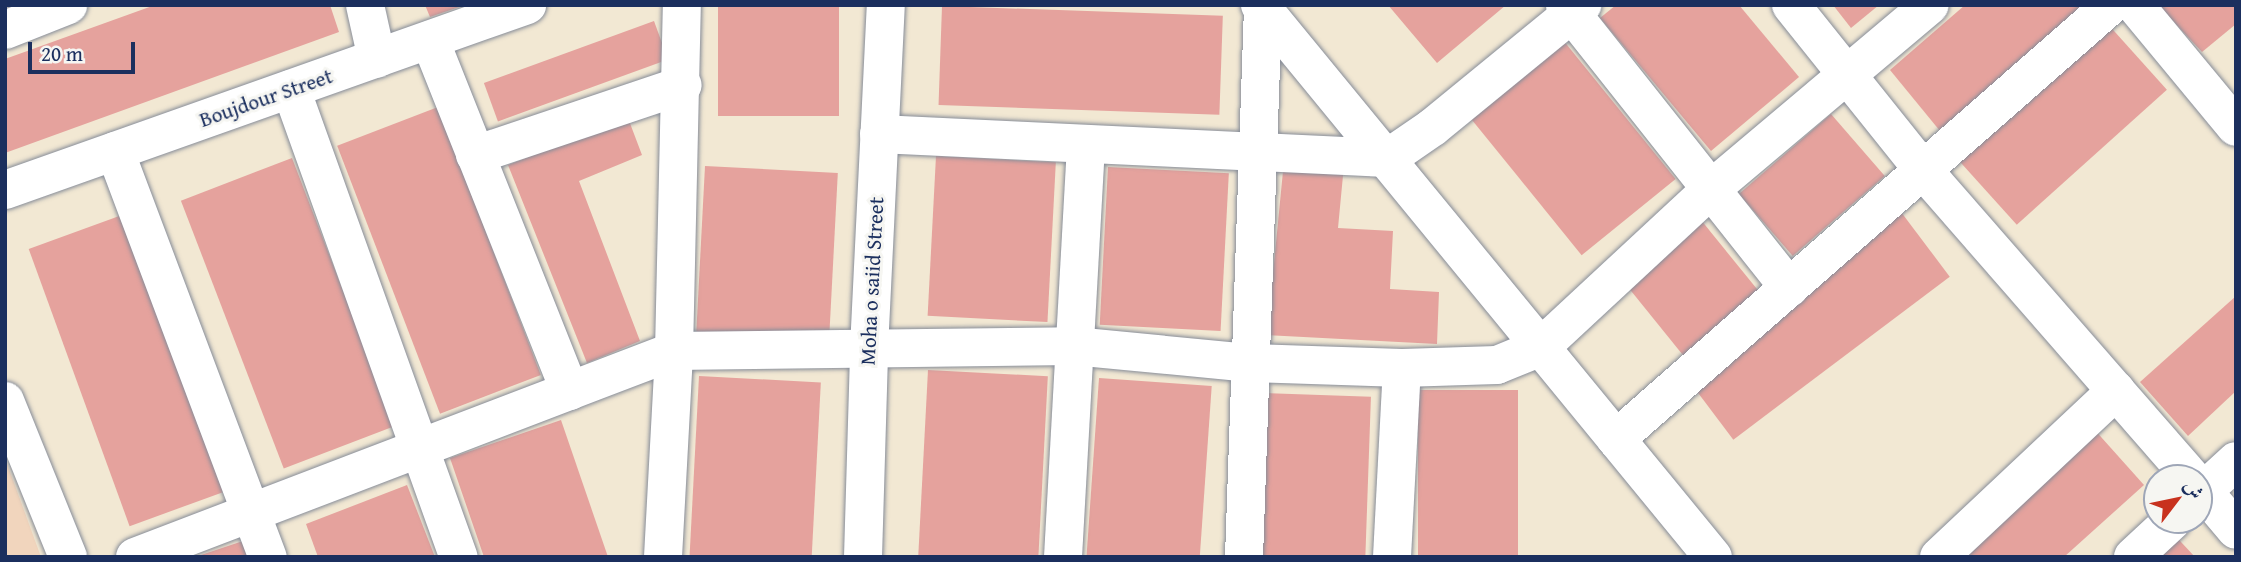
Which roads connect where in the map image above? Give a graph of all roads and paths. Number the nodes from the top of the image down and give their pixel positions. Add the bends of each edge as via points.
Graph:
1 (68, 5) edge
2 (365, 5) edge
3 (527, 5) edge
4 (682, 5) edge
5 (886, 5) edge
6 (1791, 5) edge
7 (1930, 5) edge
8 (2111, 5) edge
9 (2135, 5) edge
10 (1262, 7) edge
11 (1573, 8) edge
12 (5, 30) edge
13 (430, 40) junction
14 (377, 59) junction
15 (1849, 76) junction
16 (683, 85) junction
17 (291, 89) junction
18 (2236, 127) edge
19 (879, 134) junction
20 (1086, 146) junction
21 (115, 151) junction
22 (1258, 152) junction
23 (475, 155) junction
24 (1388, 158) junction
25 (1924, 170) junction
26 (5, 190) edge
27 (1710, 190) junction
28 (1790, 288) junction
29 (1073, 346) junction
30 (1541, 347) junction
31 (869, 349) junction
32 (674, 351) junction
33 (1251, 363) junction
34 (1402, 368) junction
35 (570, 391) junction
36 (2116, 391) junction
37 (5, 401) edge
38 (1616, 439) junction
39 (420, 448) junction
40 (2236, 461) edge
41 (2178, 464) edge
42 (2213, 477) edge
43 (2213, 505) edge
44 (251, 513) junction
45 (2236, 530) edge
46 (2158, 534) edge
47 (68, 557) edge
48 (135, 557) edge
49 (268, 557) edge
50 (459, 557) edge
51 (663, 557) edge
52 (863, 557) edge
53 (1063, 557) edge
54 (1244, 557) edge
55 (1392, 557) edge
56 (1713, 557) edge
57 (1939, 557) edge
58 (2133, 557) edge

1 - 12 street
2 - 14 street
3 - 13 street, Boujdour Street
4 - 16 street
5 - 19 street, Moha o saiid Street
6 - 15 street
7 - 15 street
8 - 25 street
9 - 18 street
10 - 22 street
10 - 24 street
11 - 24 street via 1433,127
11 - 27 street
13 - 14 street, Boujdour Street
13 - 23 street
14 - 17 street, Boujdour Street
15 - 25 street
15 - 27 street
16 - 23 street
16 - 32 street
17 - 21 street, Boujdour Street
17 - 39 street
19 - 20 street
19 - 31 street, Moha o saiid Street
20 - 22 street
20 - 29 street
21 - 26 street, Boujdour Street
21 - 44 street
22 - 24 street
22 - 33 street
23 - 35 street
24 - 30 street
25 - 28 street
25 - 36 street
27 - 28 street
27 - 30 street
28 - 38 street
29 - 31 street
29 - 33 street
29 - 53 street
30 - 34 street via 1497,365
30 - 38 street
31 - 32 street
31 - 52 street, Moha o saiid Street
32 - 35 street
32 - 51 street
33 - 34 street
33 - 54 street
34 - 55 street
35 - 39 street
36 - 41 street
36 - 57 street
37 - 47 street
38 - 56 street
39 - 44 street
39 - 50 street
40 - 42 street
43 - 45 street
44 - 48 street
44 - 49 street
46 - 58 street

